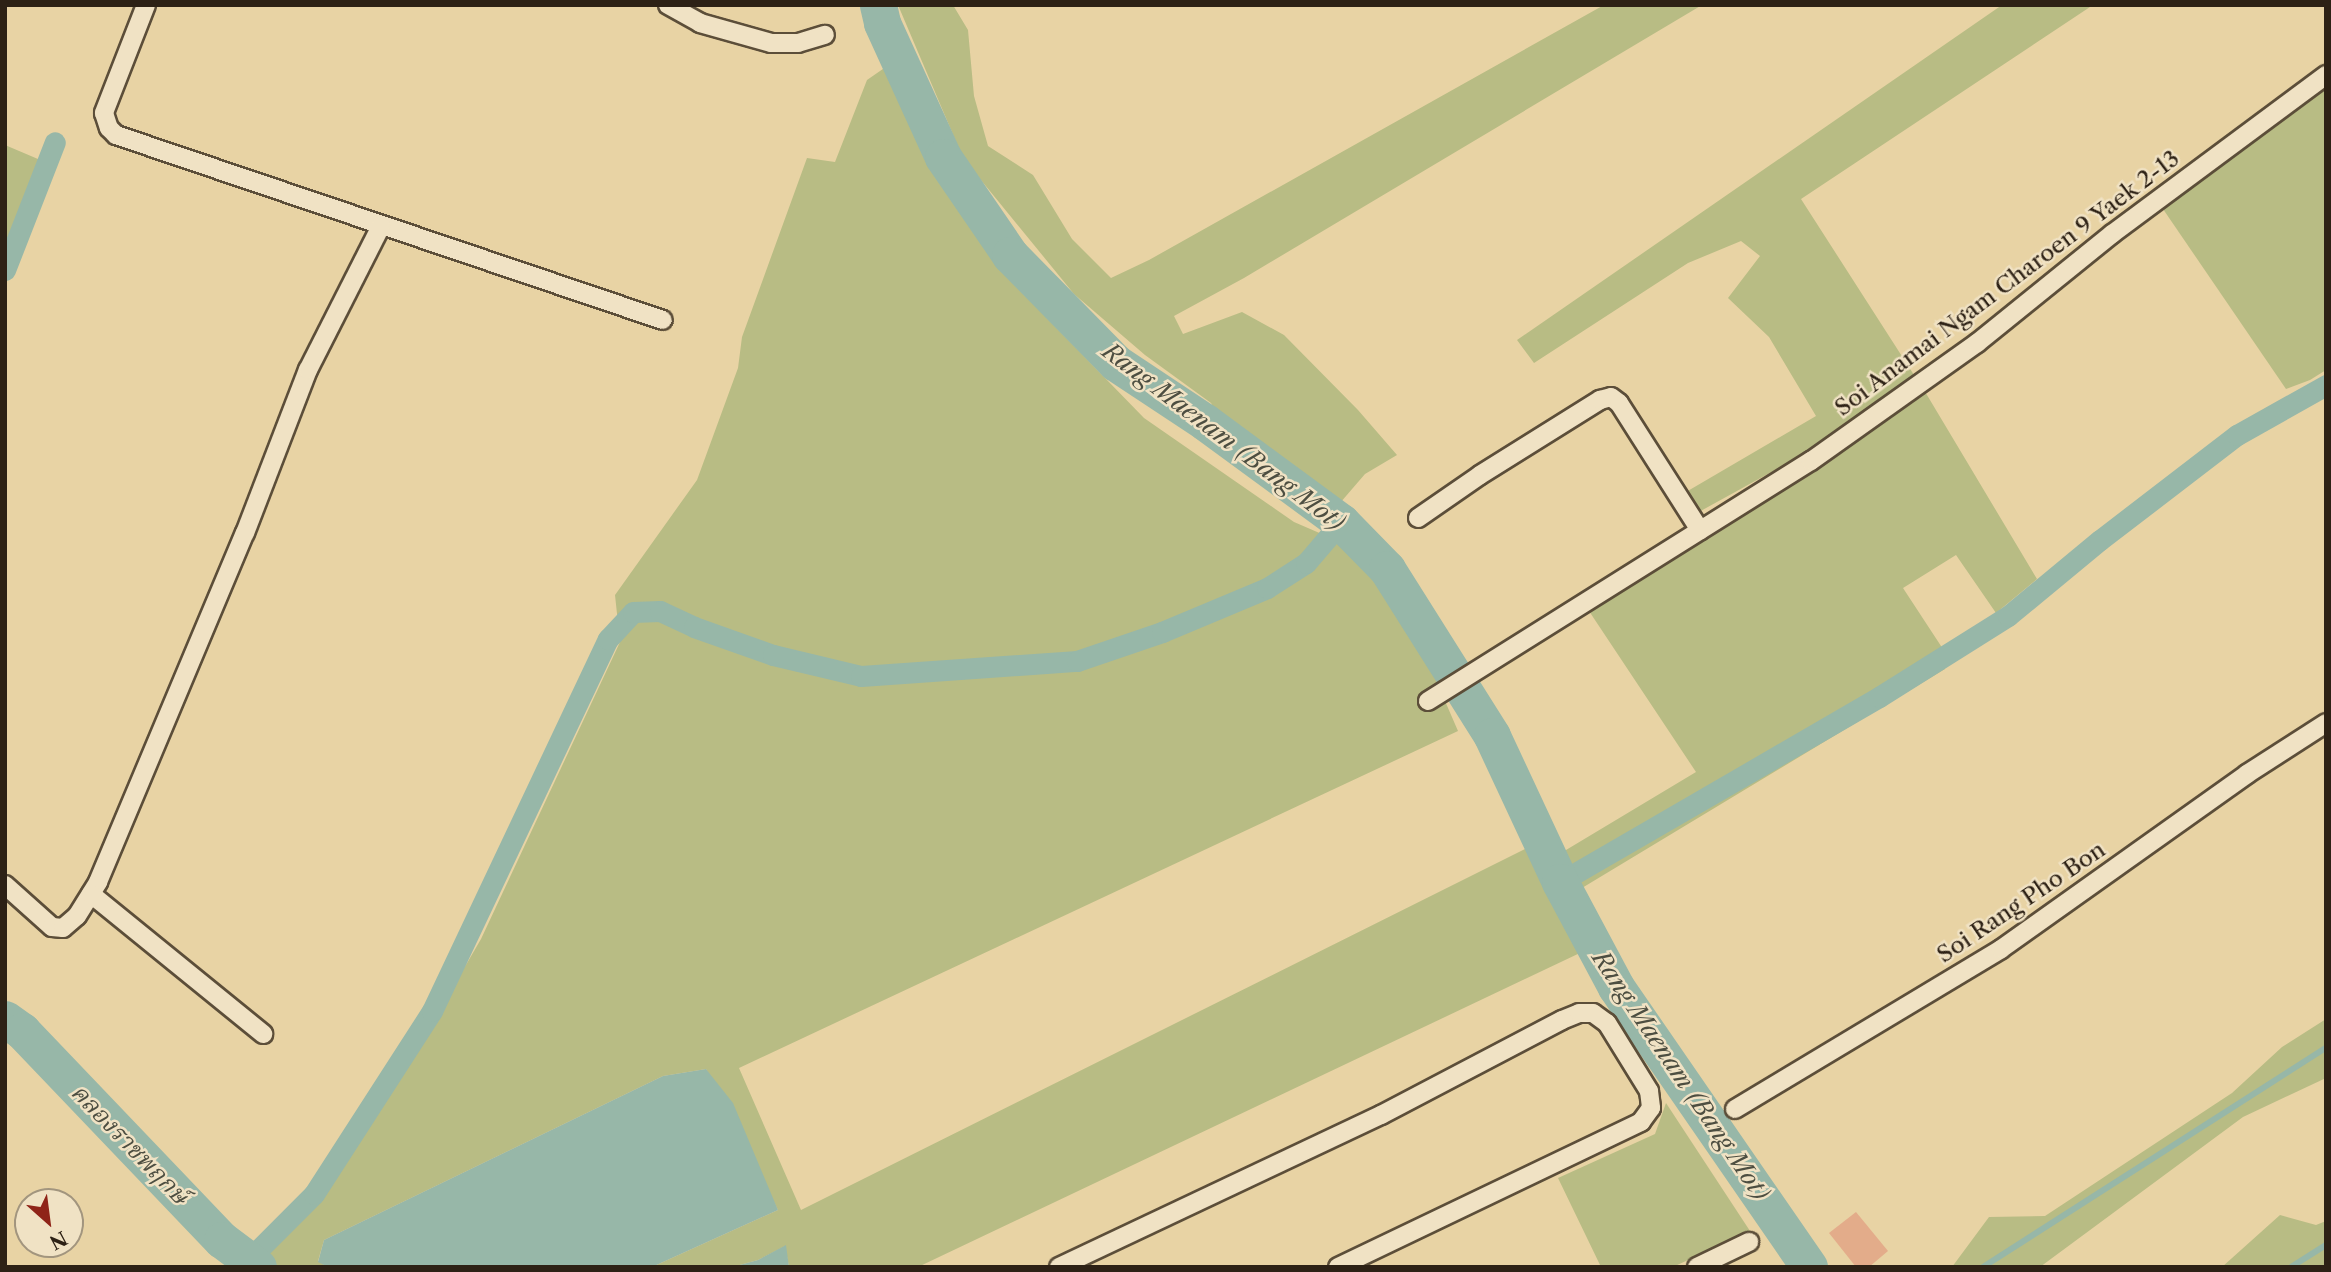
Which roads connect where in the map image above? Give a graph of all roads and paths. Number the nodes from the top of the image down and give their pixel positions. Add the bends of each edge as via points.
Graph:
1 (146, 5) edge
2 (668, 5) edge
3 (825, 35) dead end
4 (2326, 75) edge
5 (382, 226) junction
6 (663, 320) dead end
7 (1418, 518) dead end
8 (1700, 530) junction
9 (1428, 701) dead end
10 (2326, 723) edge
11 (5, 885) edge
12 (91, 894) junction
13 (262, 1034) dead end
14 (1735, 1109) dead end
15 (1749, 1242) dead end
16 (1059, 1267) edge
17 (1338, 1267) edge
18 (1697, 1267) edge

1 - 5 street via 104,113 116,135
2 - 3 street via 700,23 771,43 798,43
4 - 8 street, Soi Anamai Ngam Charoen 9 Yaek 2-13 via 2112,234 1977,343 1811,461
5 - 6 street
5 - 12 street via 307,369 235,557
7 - 8 street via 1523,447 1611,397
8 - 9 street, Soi Anamai Ngam Charoen 9 Yaek 2-13
10 - 14 street, Soi Rang Pho Bon via 2001,949
11 - 12 street via 52,927 63,928
12 - 13 street
15 - 18 street
16 - 17 street via 1381,1115 1562,1020 1593,1013 1607,1023 1650,1091 1651,1108 1641,1122

